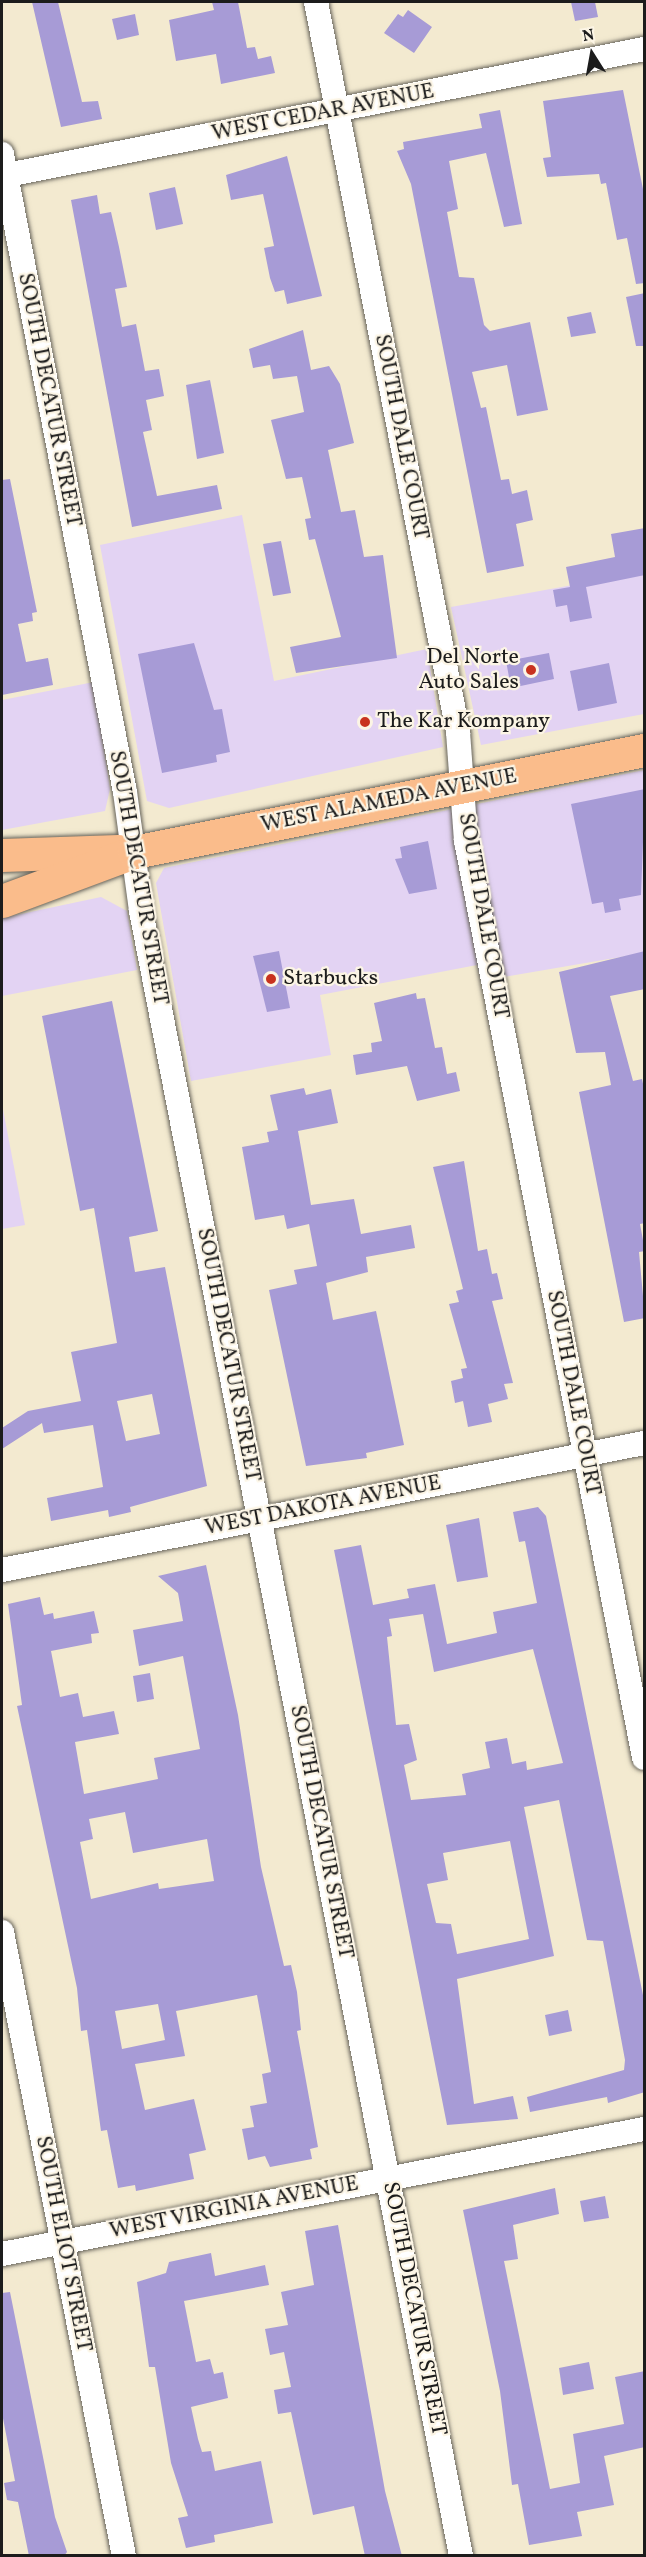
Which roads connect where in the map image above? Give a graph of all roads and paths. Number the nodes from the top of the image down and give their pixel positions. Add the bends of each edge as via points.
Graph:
1 (316, 2) edge
2 (645, 49) edge
3 (337, 111) junction
4 (3, 169) edge
5 (645, 750) edge
6 (463, 786) junction
7 (134, 852) junction
8 (2, 855) edge
9 (2, 901) edge
10 (645, 1443) edge
11 (585, 1454) junction
12 (260, 1519) junction
13 (2, 1570) edge
14 (645, 1758) edge
15 (2, 1932) edge
16 (645, 2129) edge
17 (389, 2177) junction
18 (63, 2242) junction
19 (2, 2254) edge
20 (124, 2556) edge
21 (461, 2556) edge

1 - 3 street, SOUTH DALE COURT
2 - 3 street, WEST CEDAR AVENUE
3 - 4 street, WEST CEDAR AVENUE
3 - 6 street, SOUTH DALE COURT via 458,732
4 - 7 street, SOUTH DECATUR STREET
5 - 6 main road, WEST ALAMEDA AVENUE
6 - 7 main road, WEST ALAMEDA AVENUE
6 - 11 street, SOUTH DALE COURT via 466,841
7 - 8 main road, WEST ALAMEDA AVENUE
7 - 9 main road, WEST ALAMEDA AVENUE
7 - 12 street, SOUTH DECATUR STREET via 141,911
10 - 11 street, WEST DAKOTA AVENUE
11 - 12 street, WEST DAKOTA AVENUE
11 - 14 street, SOUTH DALE COURT
12 - 13 street, WEST DAKOTA AVENUE
12 - 17 street, SOUTH DECATUR STREET
15 - 18 street, SOUTH ELIOT STREET
16 - 17 street, WEST VIRGINIA AVENUE
17 - 18 street, WEST VIRGINIA AVENUE
17 - 21 street, SOUTH DECATUR STREET
18 - 19 street, WEST VIRGINIA AVENUE
18 - 20 street, SOUTH ELIOT STREET

